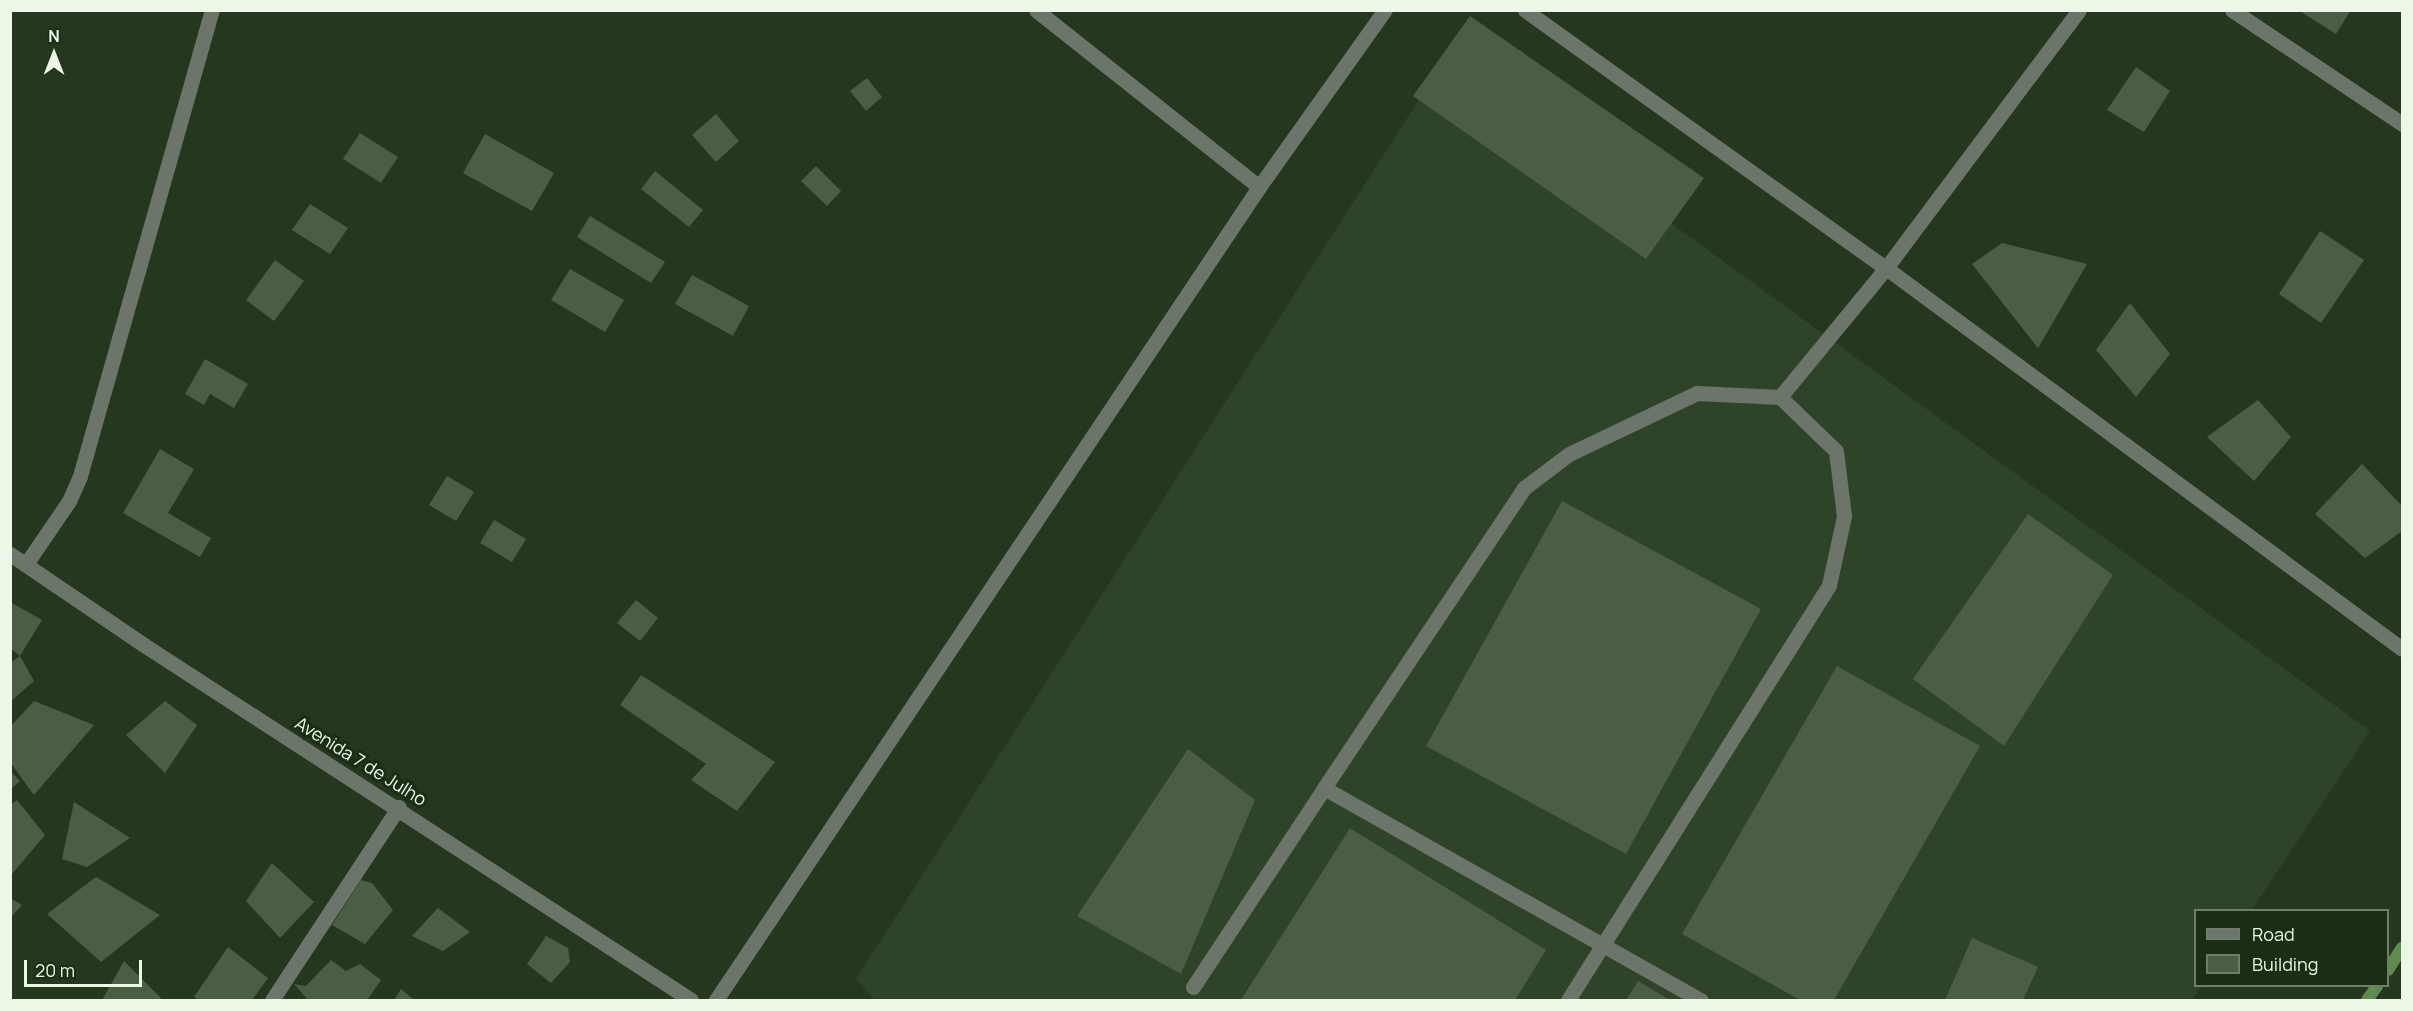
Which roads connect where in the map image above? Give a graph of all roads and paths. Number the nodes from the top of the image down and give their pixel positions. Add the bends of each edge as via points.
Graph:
1 (212, 10) edge
2 (1036, 10) edge
3 (1385, 10) edge
4 (1525, 10) edge
5 (2079, 10) edge
6 (2232, 10) edge
7 (2403, 124) edge
8 (1259, 187) junction
9 (1886, 268) junction
10 (1780, 397) junction
11 (10, 554) edge
12 (26, 564) junction
13 (2403, 649) edge
14 (1324, 788) junction
15 (399, 807) junction
16 (1604, 946) junction
17 (1193, 987) dead end
18 (272, 1000) edge
19 (692, 1000) edge
20 (716, 1000) edge
21 (1568, 1000) edge
22 (1701, 1000) edge

1 - 12 street via 80,476 69,501
2 - 8 street
3 - 8 street
4 - 9 street
5 - 9 street
6 - 7 street
8 - 20 street
9 - 10 street
9 - 13 street
10 - 14 street via 1697,393 1569,454 1524,488
10 - 16 street via 1836,451 1844,516 1829,585
11 - 12 street, Avenida 7 de Julho
12 - 15 street, Avenida 7 de Julho via 144,645
14 - 16 street
14 - 17 street
15 - 18 street
15 - 19 street, Avenida 7 de Julho
16 - 21 street
16 - 22 street

